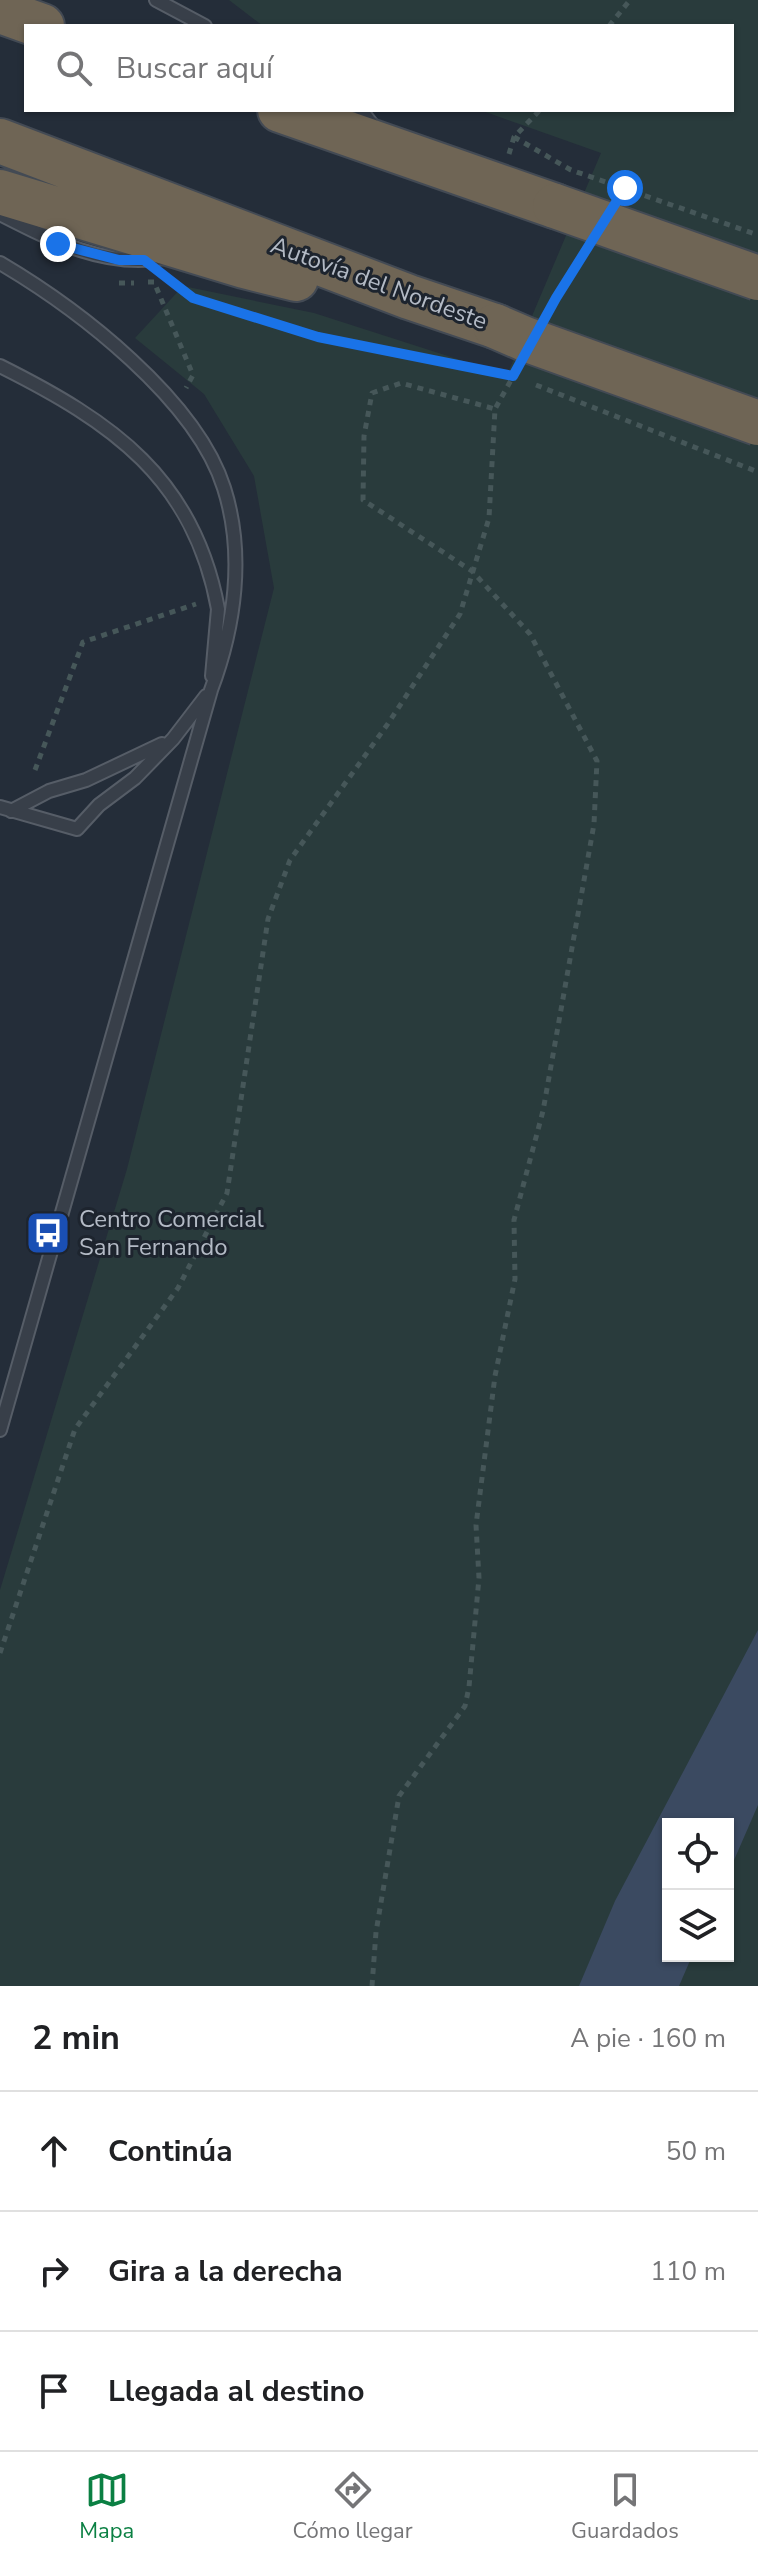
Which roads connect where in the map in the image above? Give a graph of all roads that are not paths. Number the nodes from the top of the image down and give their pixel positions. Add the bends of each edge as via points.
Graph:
1 (156, 0) edge
2 (0, 11) edge
3 (36, 24) edge
4 (201, 24) edge
5 (286, 112) edge
6 (363, 112) edge
7 (0, 141) edge
8 (391, 149) junction
9 (0, 192) edge
10 (0, 214) edge
11 (200, 252) junction
12 (0, 263) edge
13 (758, 278) edge
14 (409, 297) junction
15 (0, 366) edge
16 (758, 423) edge
17 (211, 690) junction
18 (173, 739) junction
19 (6, 809) edge
20 (0, 1430) edge

1 - 4 lane
2 - 3 highway
5 - 8 highway
6 - 8 lane
7 - 14 highway, Autovía del Nordeste
8 - 13 highway, bridge
9 - 11 highway
10 - 11 lane via 58,244 119,260
11 - 14 highway via 304,281
12 - 17 lane via 151,377 206,448 224,487 236,566 225,654
14 - 16 highway, Autovía del Nordeste, bridge
15 - 17 lane via 94,419 136,452 180,506 204,554 218,609
17 - 18 lane
17 - 20 lane
18 - 19 lane via 86,780
18 - 19 lane via 77,829

